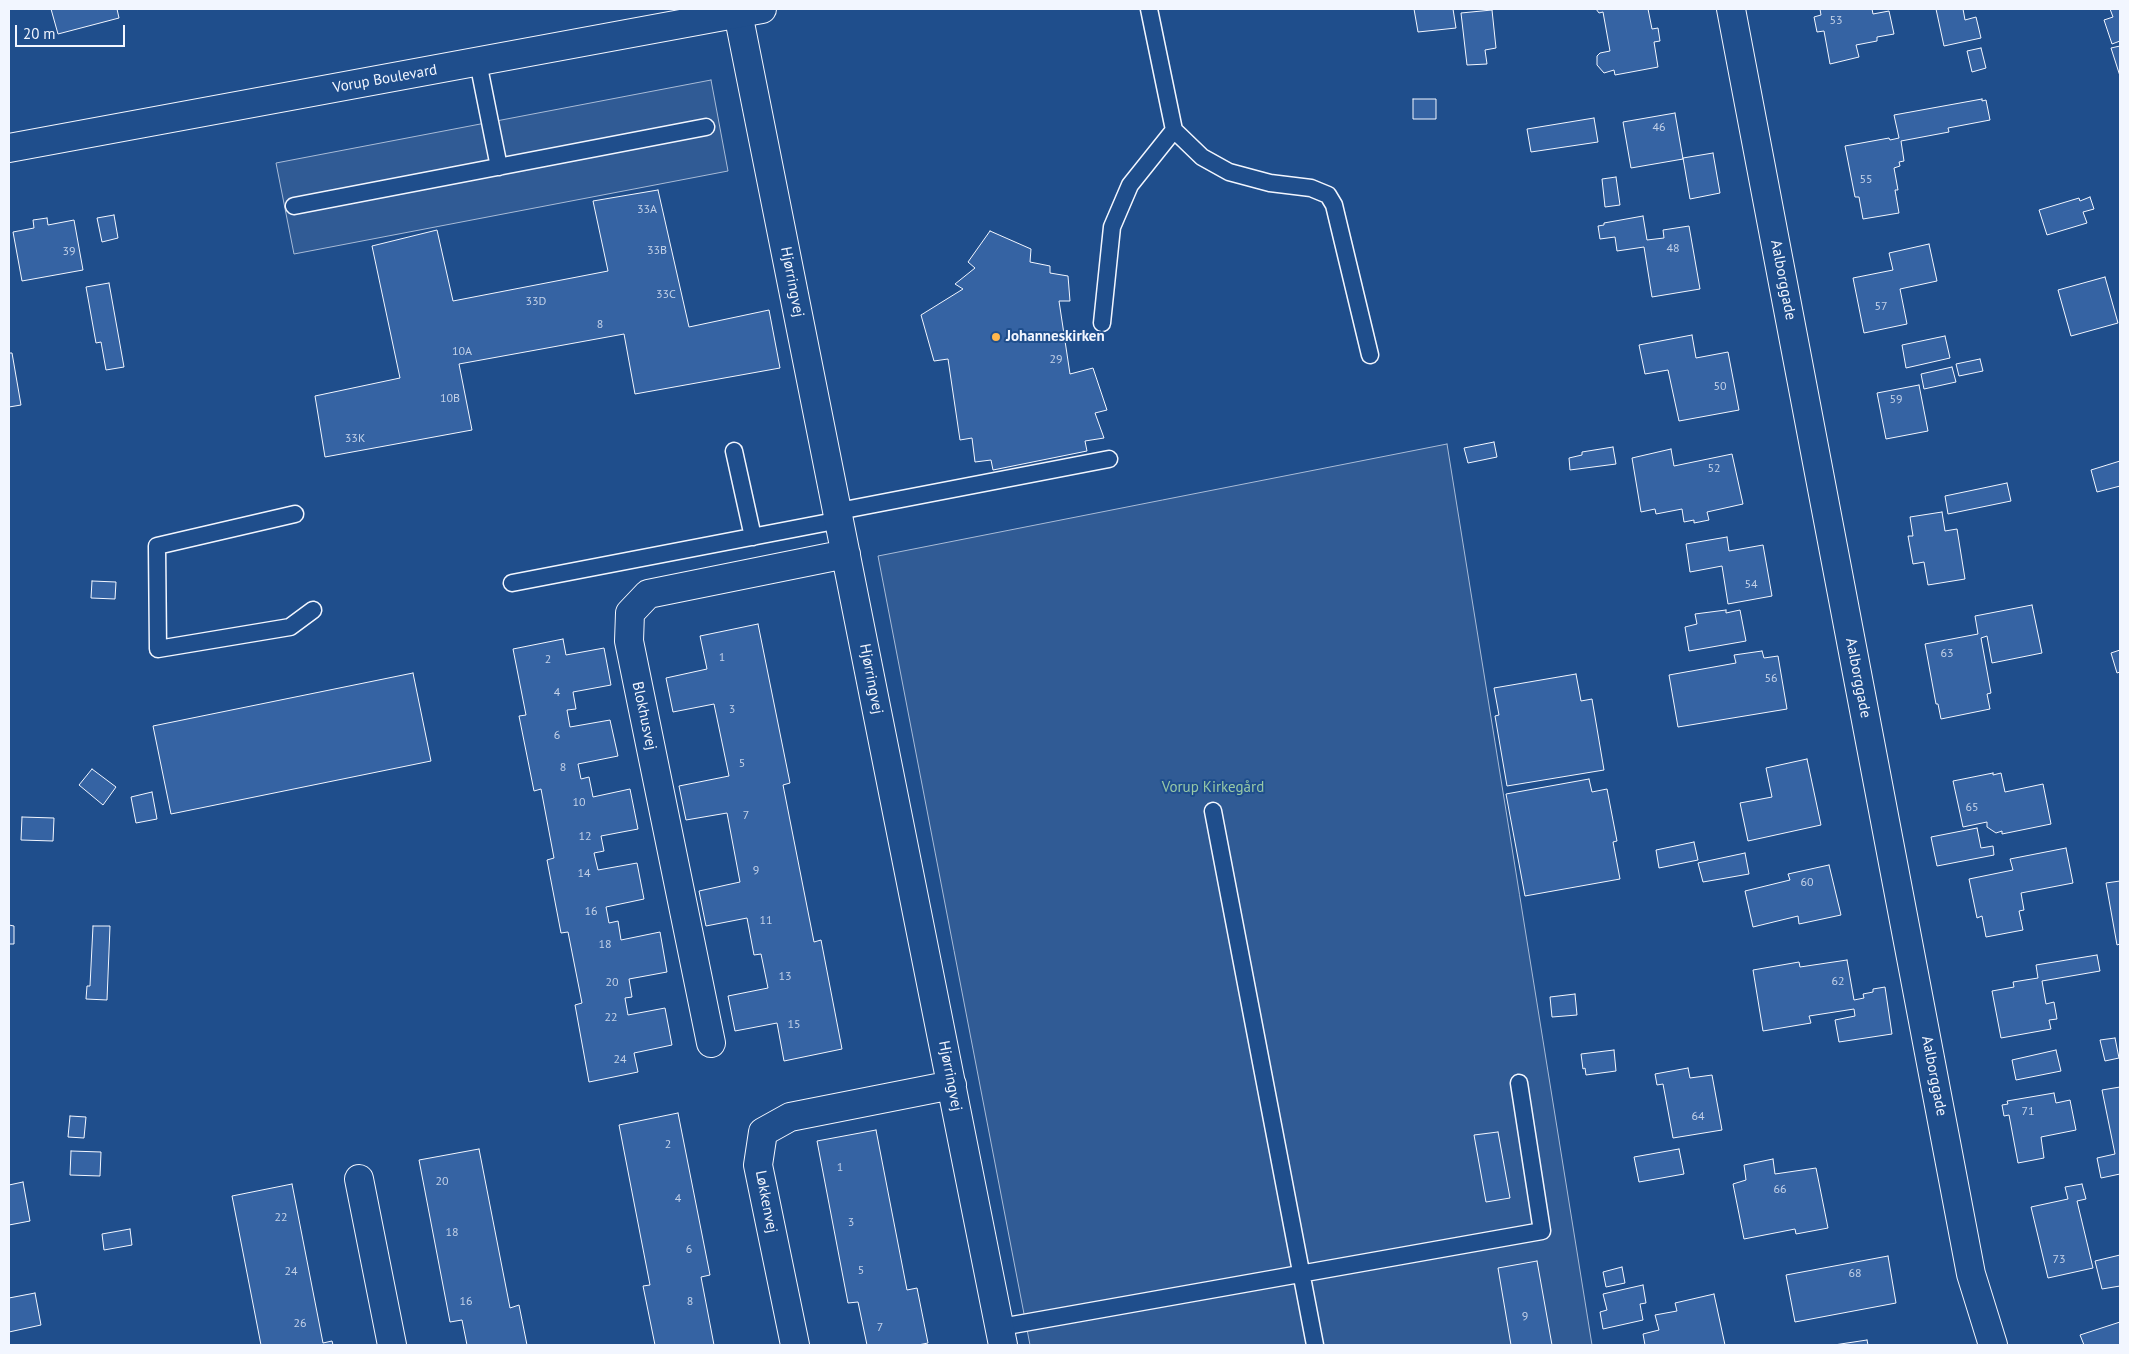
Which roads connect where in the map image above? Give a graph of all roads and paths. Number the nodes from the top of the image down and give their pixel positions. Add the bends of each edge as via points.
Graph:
1 (1149, 9) edge
2 (1731, 9) edge
3 (750, 11) edge
4 (478, 62) junction
5 (706, 127) dead end
6 (1174, 130) junction
7 (9, 148) edge
8 (499, 167) junction
9 (294, 206) dead end
10 (1102, 323) dead end
11 (1370, 355) dead end
12 (734, 451) dead end
13 (1109, 458) dead end
14 (295, 514) dead end
15 (839, 516) junction
16 (753, 537) junction
17 (846, 554) junction
18 (512, 583) dead end
19 (313, 610) dead end
20 (1213, 811) dead end
21 (711, 1043) dead end
22 (1519, 1083) dead end
23 (952, 1085) junction
24 (359, 1179) dead end
25 (1302, 1274) junction
26 (1002, 1336) edge
27 (392, 1345) edge
28 (795, 1345) edge
29 (1316, 1345) edge
30 (1993, 1345) edge

1 - 6 lane
2 - 30 street, Aalborggade via 1971,1274
3 - 4 street, Vorup Boulevard
3 - 15 street, Hjørringvej
4 - 7 street, Vorup Boulevard
4 - 8 lane
5 - 8 lane
6 - 10 lane via 1130,185 1112,227
6 - 11 lane via 1202,157 1229,172 1270,183 1311,188 1328,195 1334,205
8 - 9 lane
12 - 16 lane
13 - 15 lane
14 - 19 lane via 157,546 158,649 290,627
15 - 16 lane
15 - 17 street, Hjørringvej
16 - 18 lane
17 - 21 street, Blokhusvej via 648,594 630,613 629,641
17 - 23 street, Hjørringvej
20 - 25 lane
22 - 25 lane via 1542,1231
23 - 26 street, Hjørringvej
23 - 28 street, Løkkenvej via 790,1117 764,1132 758,1165
24 - 27 street
25 - 26 lane
25 - 29 lane

